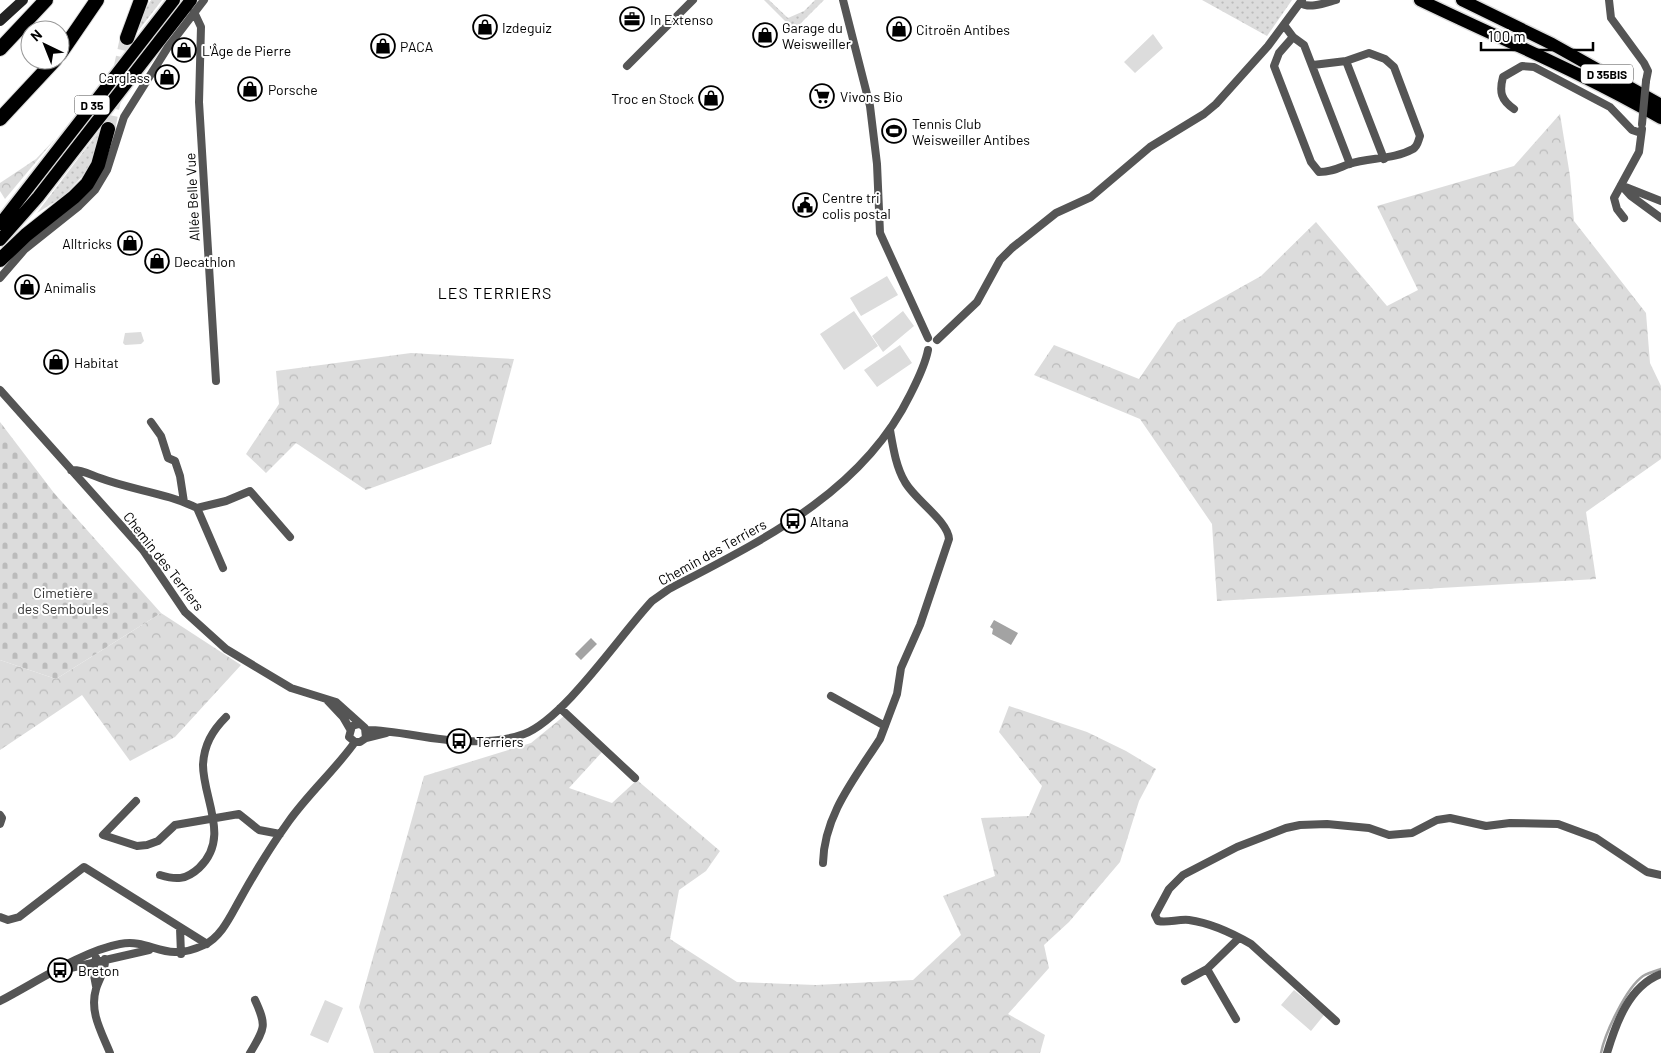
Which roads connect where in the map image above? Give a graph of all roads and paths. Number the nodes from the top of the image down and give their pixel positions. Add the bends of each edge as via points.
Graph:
1 (23, 0) edge
2 (46, 0) edge
3 (97, 0) edge
4 (141, 0) edge
5 (174, 0) edge
6 (204, 0) edge
7 (692, 0) edge
8 (843, 0) edge
9 (1336, 0) edge
10 (1420, 0) edge
11 (1462, 0) edge
12 (1609, 0) edge
13 (1301, 1) edge
14 (193, 6) edge
15 (0, 21) edge
16 (1284, 25) junction
17 (1293, 36) junction
18 (127, 38) tunnel mouth
19 (70, 39) edge
20 (0, 49) edge
21 (1346, 61) junction
22 (1312, 65) junction
23 (627, 66) dead end
24 (46, 70) edge
25 (1661, 105) edge
26 (1514, 109) dead end
27 (1661, 118) edge
28 (0, 119) edge
29 (108, 128) tunnel mouth
30 (1641, 133) junction
31 (1384, 159) junction
32 (1350, 164) junction
33 (1621, 185) junction
34 (38, 197) junction
35 (1661, 201) edge
36 (1624, 218) dead end
37 (1661, 218) edge
38 (0, 223) edge
39 (0, 240) edge
40 (0, 249) edge
41 (0, 260) edge
42 (0, 278) edge
43 (928, 338) junction
44 (937, 340) junction
45 (928, 350) junction
46 (216, 380) dead end
47 (0, 390) edge
48 (151, 422) dead end
49 (890, 430) junction
50 (71, 470) junction
51 (184, 502) junction
52 (196, 508) junction
53 (290, 537) dead end
54 (223, 568) dead end
55 (831, 696) dead end
56 (325, 698) junction
57 (560, 708) junction
58 (226, 717) dead end
59 (359, 724) junction
60 (885, 726) junction
61 (350, 729) junction
62 (366, 734) junction
63 (354, 742) junction
64 (635, 778) dead end
65 (136, 800) dead end
66 (0, 815) edge
67 (215, 818) junction
68 (0, 824) edge
69 (280, 834) junction
70 (823, 863) dead end
71 (160, 875) dead end
72 (1661, 875) edge
73 (0, 917) edge
74 (180, 928) junction
75 (1239, 938) junction
76 (207, 944) junction
77 (154, 949) junction
78 (180, 954) junction
79 (97, 958) junction
80 (1207, 969) junction
81 (1661, 974) edge
82 (1185, 981) dead end
83 (96, 989) junction
84 (254, 1000) dead end
85 (0, 1001) edge
86 (1236, 1019) dead end
87 (1336, 1021) dead end
88 (110, 1053) edge
89 (250, 1053) edge
90 (1607, 1053) edge

1 - 15 street
2 - 20 highway
3 - 19 highway
4 - 18 highway
5 - 38 main road, D 35
6 - 14 street
7 - 23 street
8 - 43 street via 870,106 880,233
9 - 13 street via 1318,5 1304,5
10 - 27 main road, D 35BIS via 1547,58
11 - 25 main road, D 35BIS via 1552,44
12 - 30 street, bridge via 1611,18 1648,71
13 - 16 street
14 - 34 main road, D 35
14 - 42 street via 124,116 108,170 95,190 25,249
14 - 46 street, Allée Belle Vue via 201,27 198,102
16 - 17 street
16 - 44 street via 1257,59 1204,114 1150,147 1091,197 1056,213 1012,248 1000,260 978,302
17 - 22 street via 1304,45
17 - 32 street via 1279,52 1274,66 1311,162 1319,172 1334,172
21 - 22 street
21 - 31 street
21 - 31 street via 1369,53 1385,59 1397,73 1420,136 1414,149
22 - 32 street
24 - 28 highway
26 - 30 street via 1505,102 1499,90 1503,76 1522,66 1534,67 1610,107 1632,130
29 - 41 highway via 98,165 83,189
30 - 33 street via 1639,152
31 - 32 street
33 - 35 street
33 - 36 street via 1614,203
33 - 37 street
34 - 39 main road
34 - 40 main road, D 35
43 - 44 street
43 - 45 street via 924,345
44 - 45 street via 936,348
45 - 49 street, Chemin des Terriers via 919,377
47 - 50 street, Chemin des Terriers
48 - 51 street via 168,458 175,461
49 - 57 street, Chemin des Terriers via 868,457 807,511 652,601
49 - 60 street via 904,481 918,501 945,527 949,540 920,625 901,668 897,694
50 - 51 street, Chemin des Terriers
50 - 56 street, Chemin des Terriers via 143,550 185,612 226,649 291,688
51 - 52 street, Chemin des Terriers
52 - 53 street via 250,491
52 - 54 street
55 - 60 street
56 - 59 street, Chemin des Terriers via 348,711
56 - 61 street
57 - 62 street, Chemin des Terriers via 531,730 492,741 459,741 389,732
57 - 64 street
58 - 67 street via 215,728 205,747 203,766
59 - 61 street
59 - 62 street
60 - 70 street via 833,814 823,848
61 - 63 street via 349,737
62 - 63 street via 360,742
63 - 69 street
65 - 67 street via 103,835 137,846 147,845 158,841 175,825
66 - 68 street
67 - 69 street via 240,814 259,830
67 - 71 street via 212,844 205,862 192,875 176,880
69 - 76 street via 229,920
72 - 75 street via 1647,872 1596,838 1558,824 1510,822 1486,826 1450,818 1437,820 1412,833 1389,835 1369,828 1300,825 1236,847 1183,875 1169,889 1155,914 1158,920 1205,923
73 - 74 street via 8,920 19,917 84,867
74 - 76 street
74 - 78 street
75 - 80 street
75 - 87 street via 1250,944
76 - 78 street
77 - 78 street
77 - 79 street
77 - 79 street via 122,944 103,948
79 - 83 street
79 - 83 street via 104,971
79 - 85 street via 75,968 60,970
80 - 82 street
80 - 86 street
81 - 90 street via 1640,986 1623,1012
83 - 88 street via 94,1015
84 - 89 street via 264,1019 260,1036

